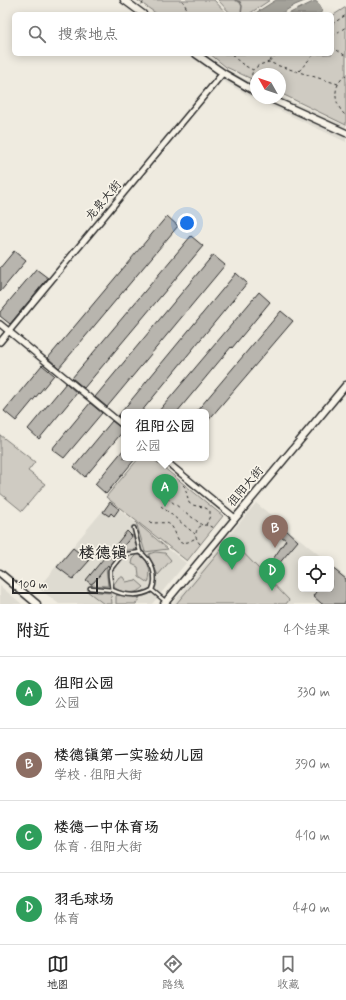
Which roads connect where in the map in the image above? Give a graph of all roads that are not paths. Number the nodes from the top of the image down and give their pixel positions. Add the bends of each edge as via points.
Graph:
1 (124, 0) edge
2 (140, 12) edge
3 (199, 56) edge
4 (223, 73) junction
5 (250, 89) edge
6 (282, 104) edge
7 (346, 134) edge
8 (0, 324) edge
9 (9, 331) junction
10 (0, 342) edge
11 (346, 385) edge
12 (121, 424) edge
13 (166, 461) edge
14 (235, 518) junction
15 (134, 528) dead end
16 (140, 552) junction
17 (0, 573) edge
18 (90, 588) dead end
19 (112, 590) junction
20 (152, 590) junction
21 (165, 603) edge
22 (37, 604) edge

1 - 2 street
3 - 4 street
4 - 5 street
4 - 9 street, 龙泉大街
6 - 7 street
8 - 9 street
9 - 10 street, 龙泉大街
9 - 12 street
11 - 14 street, 徂阳大街
13 - 14 street
14 - 21 street, 徂阳大街
15 - 16 lane
16 - 19 lane via 122,555 110,570
16 - 20 lane via 146,556 154,572
17 - 22 street
18 - 19 lane
19 - 20 lane via 127,595 139,595
20 - 21 lane

